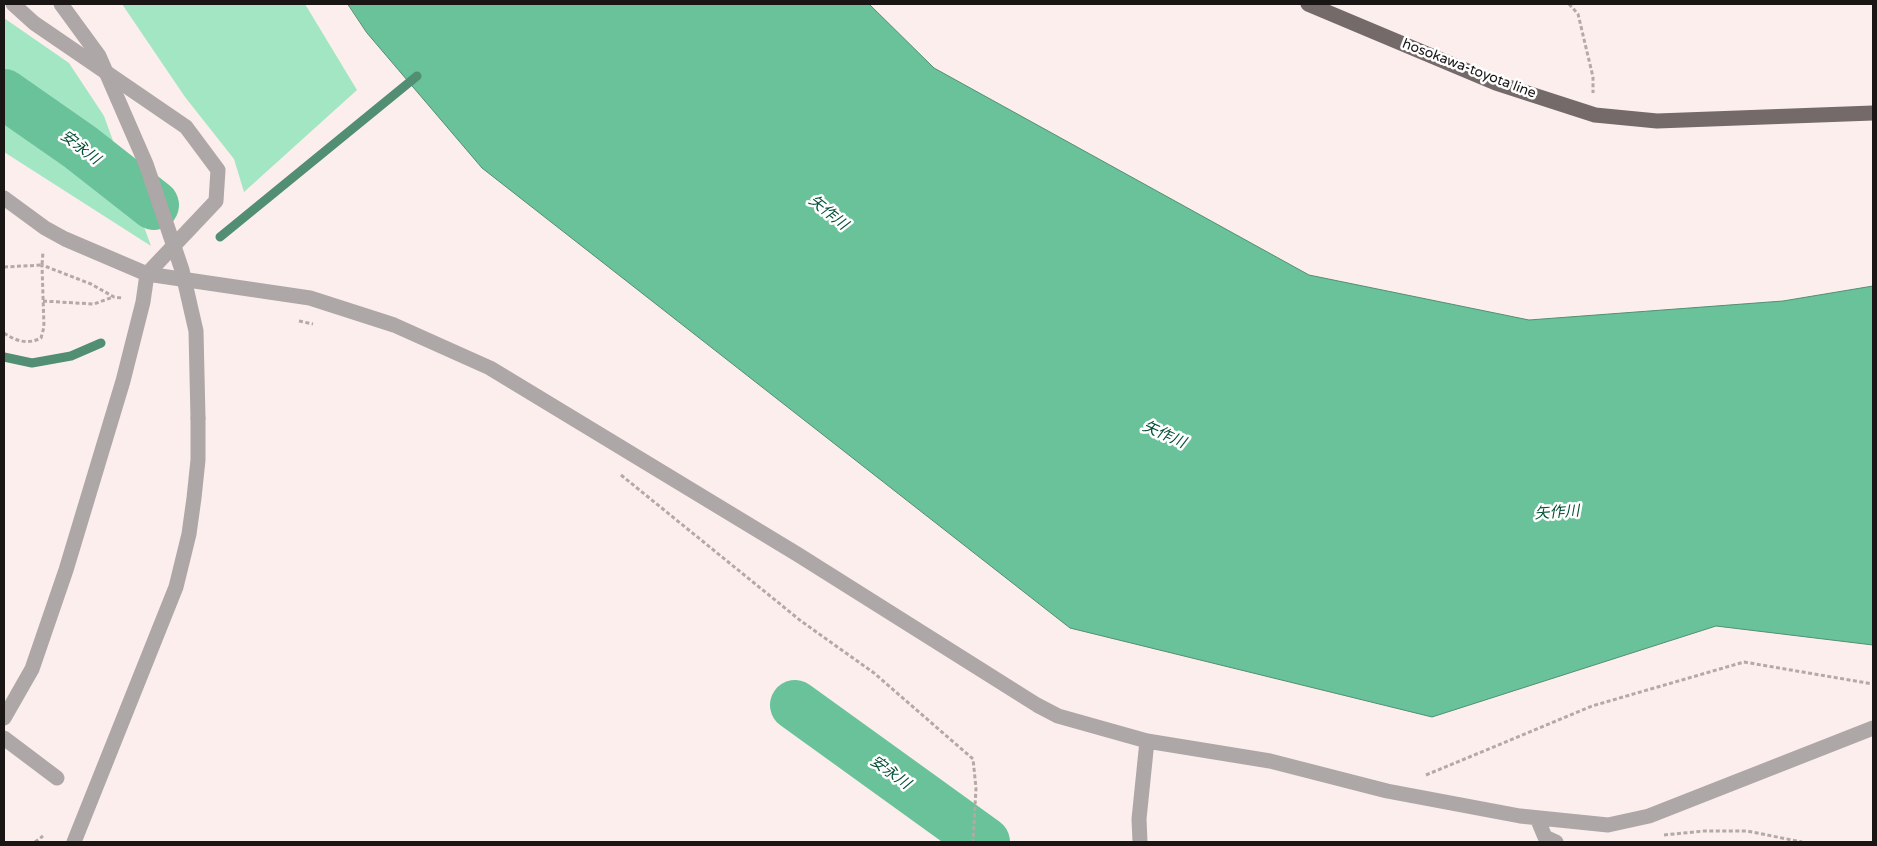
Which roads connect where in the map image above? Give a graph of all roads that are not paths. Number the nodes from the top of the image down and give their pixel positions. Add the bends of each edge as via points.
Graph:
1 (12, 4) edge
2 (61, 4) edge
3 (1308, 4) edge
4 (1873, 113) edge
5 (4, 198) edge
6 (147, 274) junction
7 (4, 718) edge
8 (1873, 728) edge
9 (4, 738) edge
10 (1147, 741) junction
11 (57, 778) dead end
12 (1537, 818) junction
13 (74, 842) edge
14 (1140, 842) edge
15 (1556, 842) edge

1 - 6 street via 186,127 218,170 216,201
2 - 13 street, bridge via 99,56 146,164 182,270 196,331 198,418 194,498 176,587
3 - 4 main road, hosokawa-toyota line via 1496,84 1594,115 1657,121
5 - 6 street via 65,240
6 - 7 street via 123,381 66,570 32,669
6 - 10 street via 310,298 394,325 490,368 1037,705 1058,716
8 - 12 street via 1649,816 1608,825
9 - 11 street
10 - 12 street via 1270,761 1387,791
10 - 14 street via 1139,818
12 - 15 street via 1545,837

